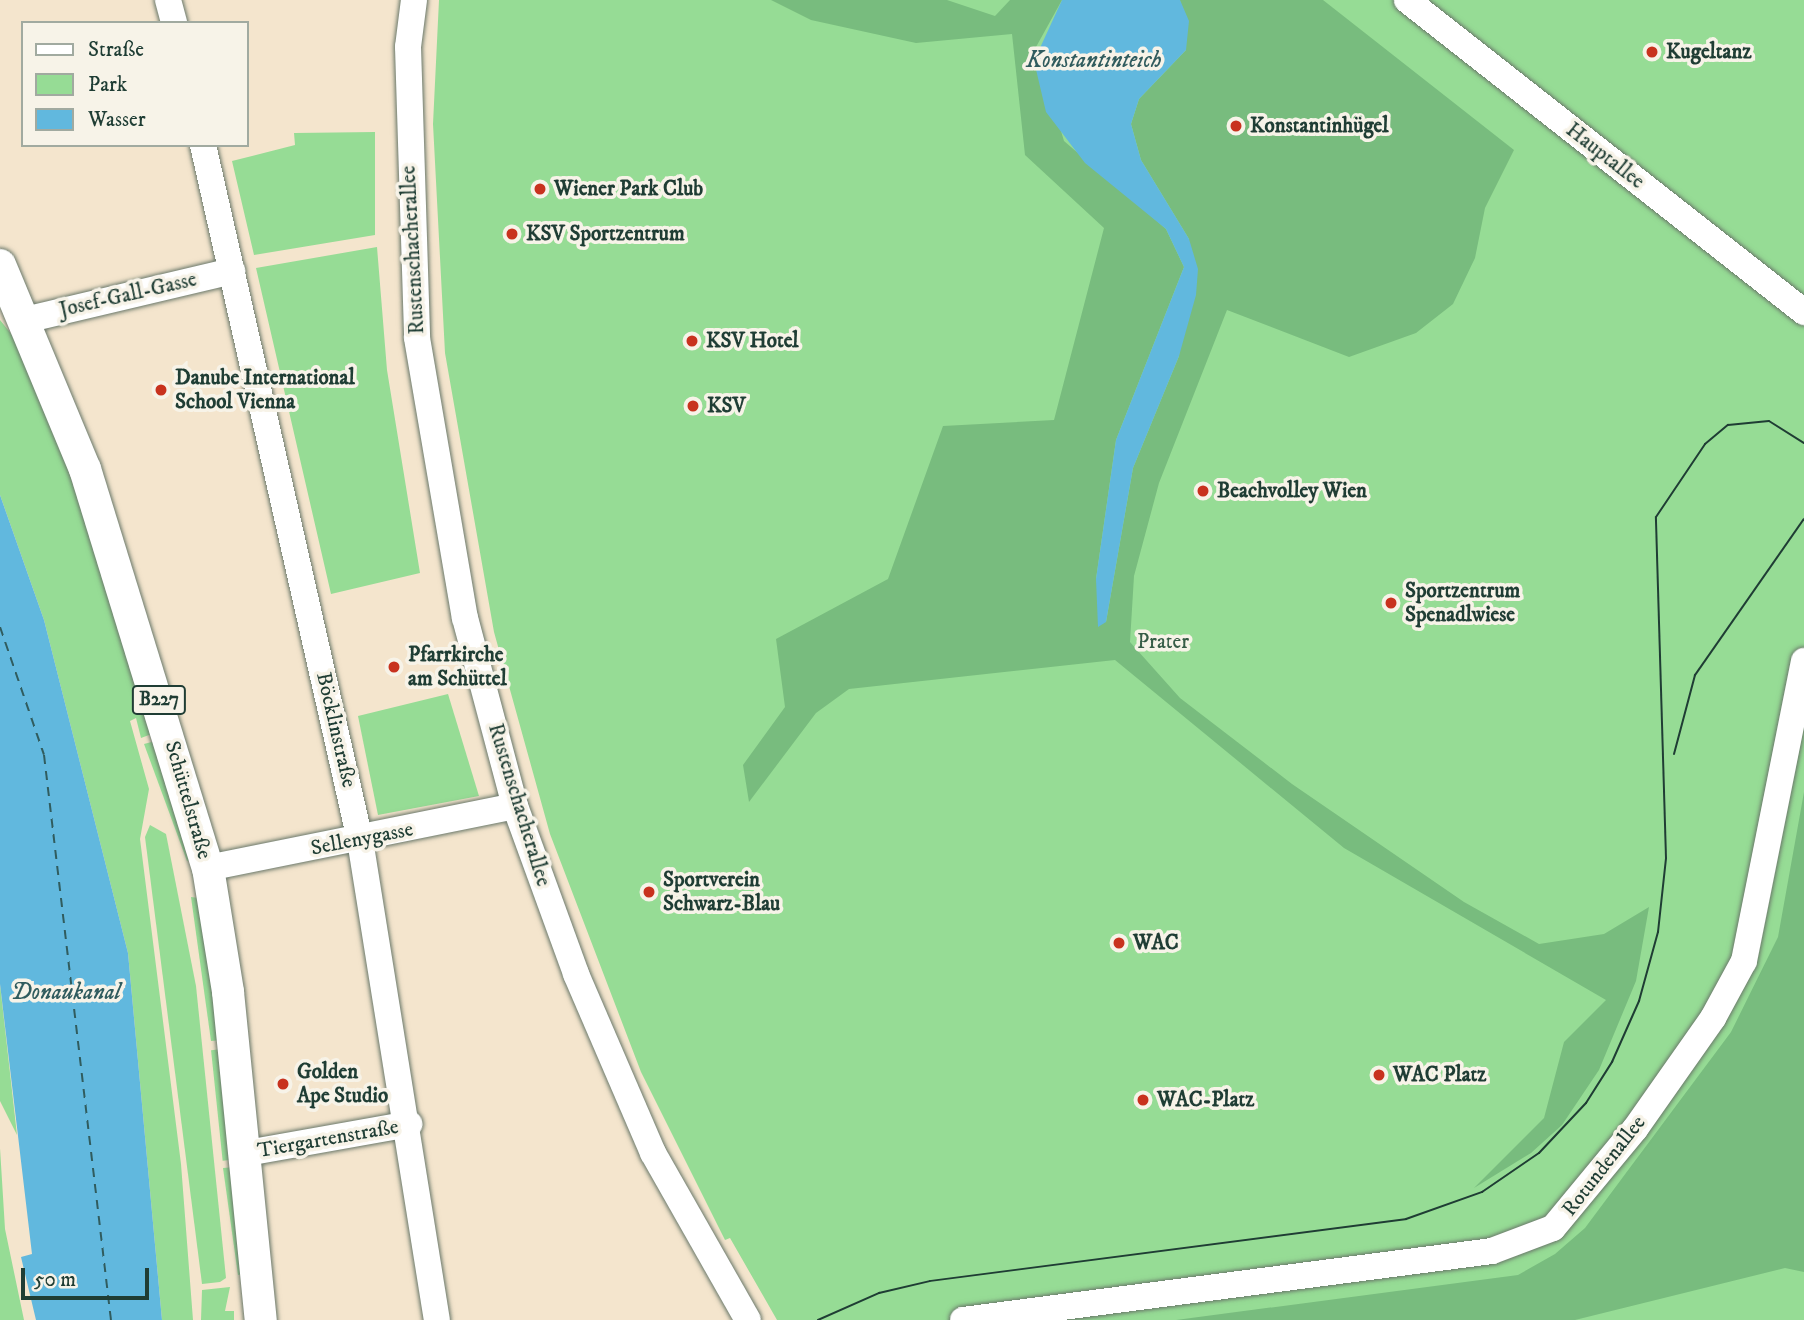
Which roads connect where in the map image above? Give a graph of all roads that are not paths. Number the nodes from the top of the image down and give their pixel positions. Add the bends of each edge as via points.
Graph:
1 (168, 0) edge
2 (414, 0) edge
3 (1406, 0) edge
4 (173, 21) edge
5 (203, 147) edge
6 (0, 265) edge
7 (232, 271) junction
8 (1804, 312) edge
9 (24, 320) junction
10 (1804, 661) edge
11 (515, 806) junction
12 (360, 840) junction
13 (208, 868) junction
14 (409, 1124) junction
15 (247, 1153) junction
16 (261, 1320) edge
17 (437, 1320) edge
18 (748, 1320) edge
19 (963, 1320) edge

1 - 4 street
2 - 11 street, Rustenschacherallee via 408,47 417,338 465,618
3 - 8 street, Hauptallee
5 - 7 street, Böcklinstraße
6 - 9 main road, Schüttelstraße / B227
7 - 9 street, Josef-Gall-Gasse
7 - 12 street, Böcklinstraße
9 - 13 main road, Schüttelstraße / B227 via 85,469
10 - 19 street, Rotundenallee via 1744,961 1713,1018 1643,1118 1553,1228 1492,1251
11 - 12 street, Sellenygasse
11 - 18 street, Rustenschacherallee via 639,1124
12 - 13 street, Sellenygasse
12 - 14 street, Böcklinstraße
13 - 15 main road, Schüttelstraße / B227
14 - 15 street, Tiergartenstraße
14 - 17 street, Böcklinstraße
15 - 16 main road, Schüttelstraße / B227

